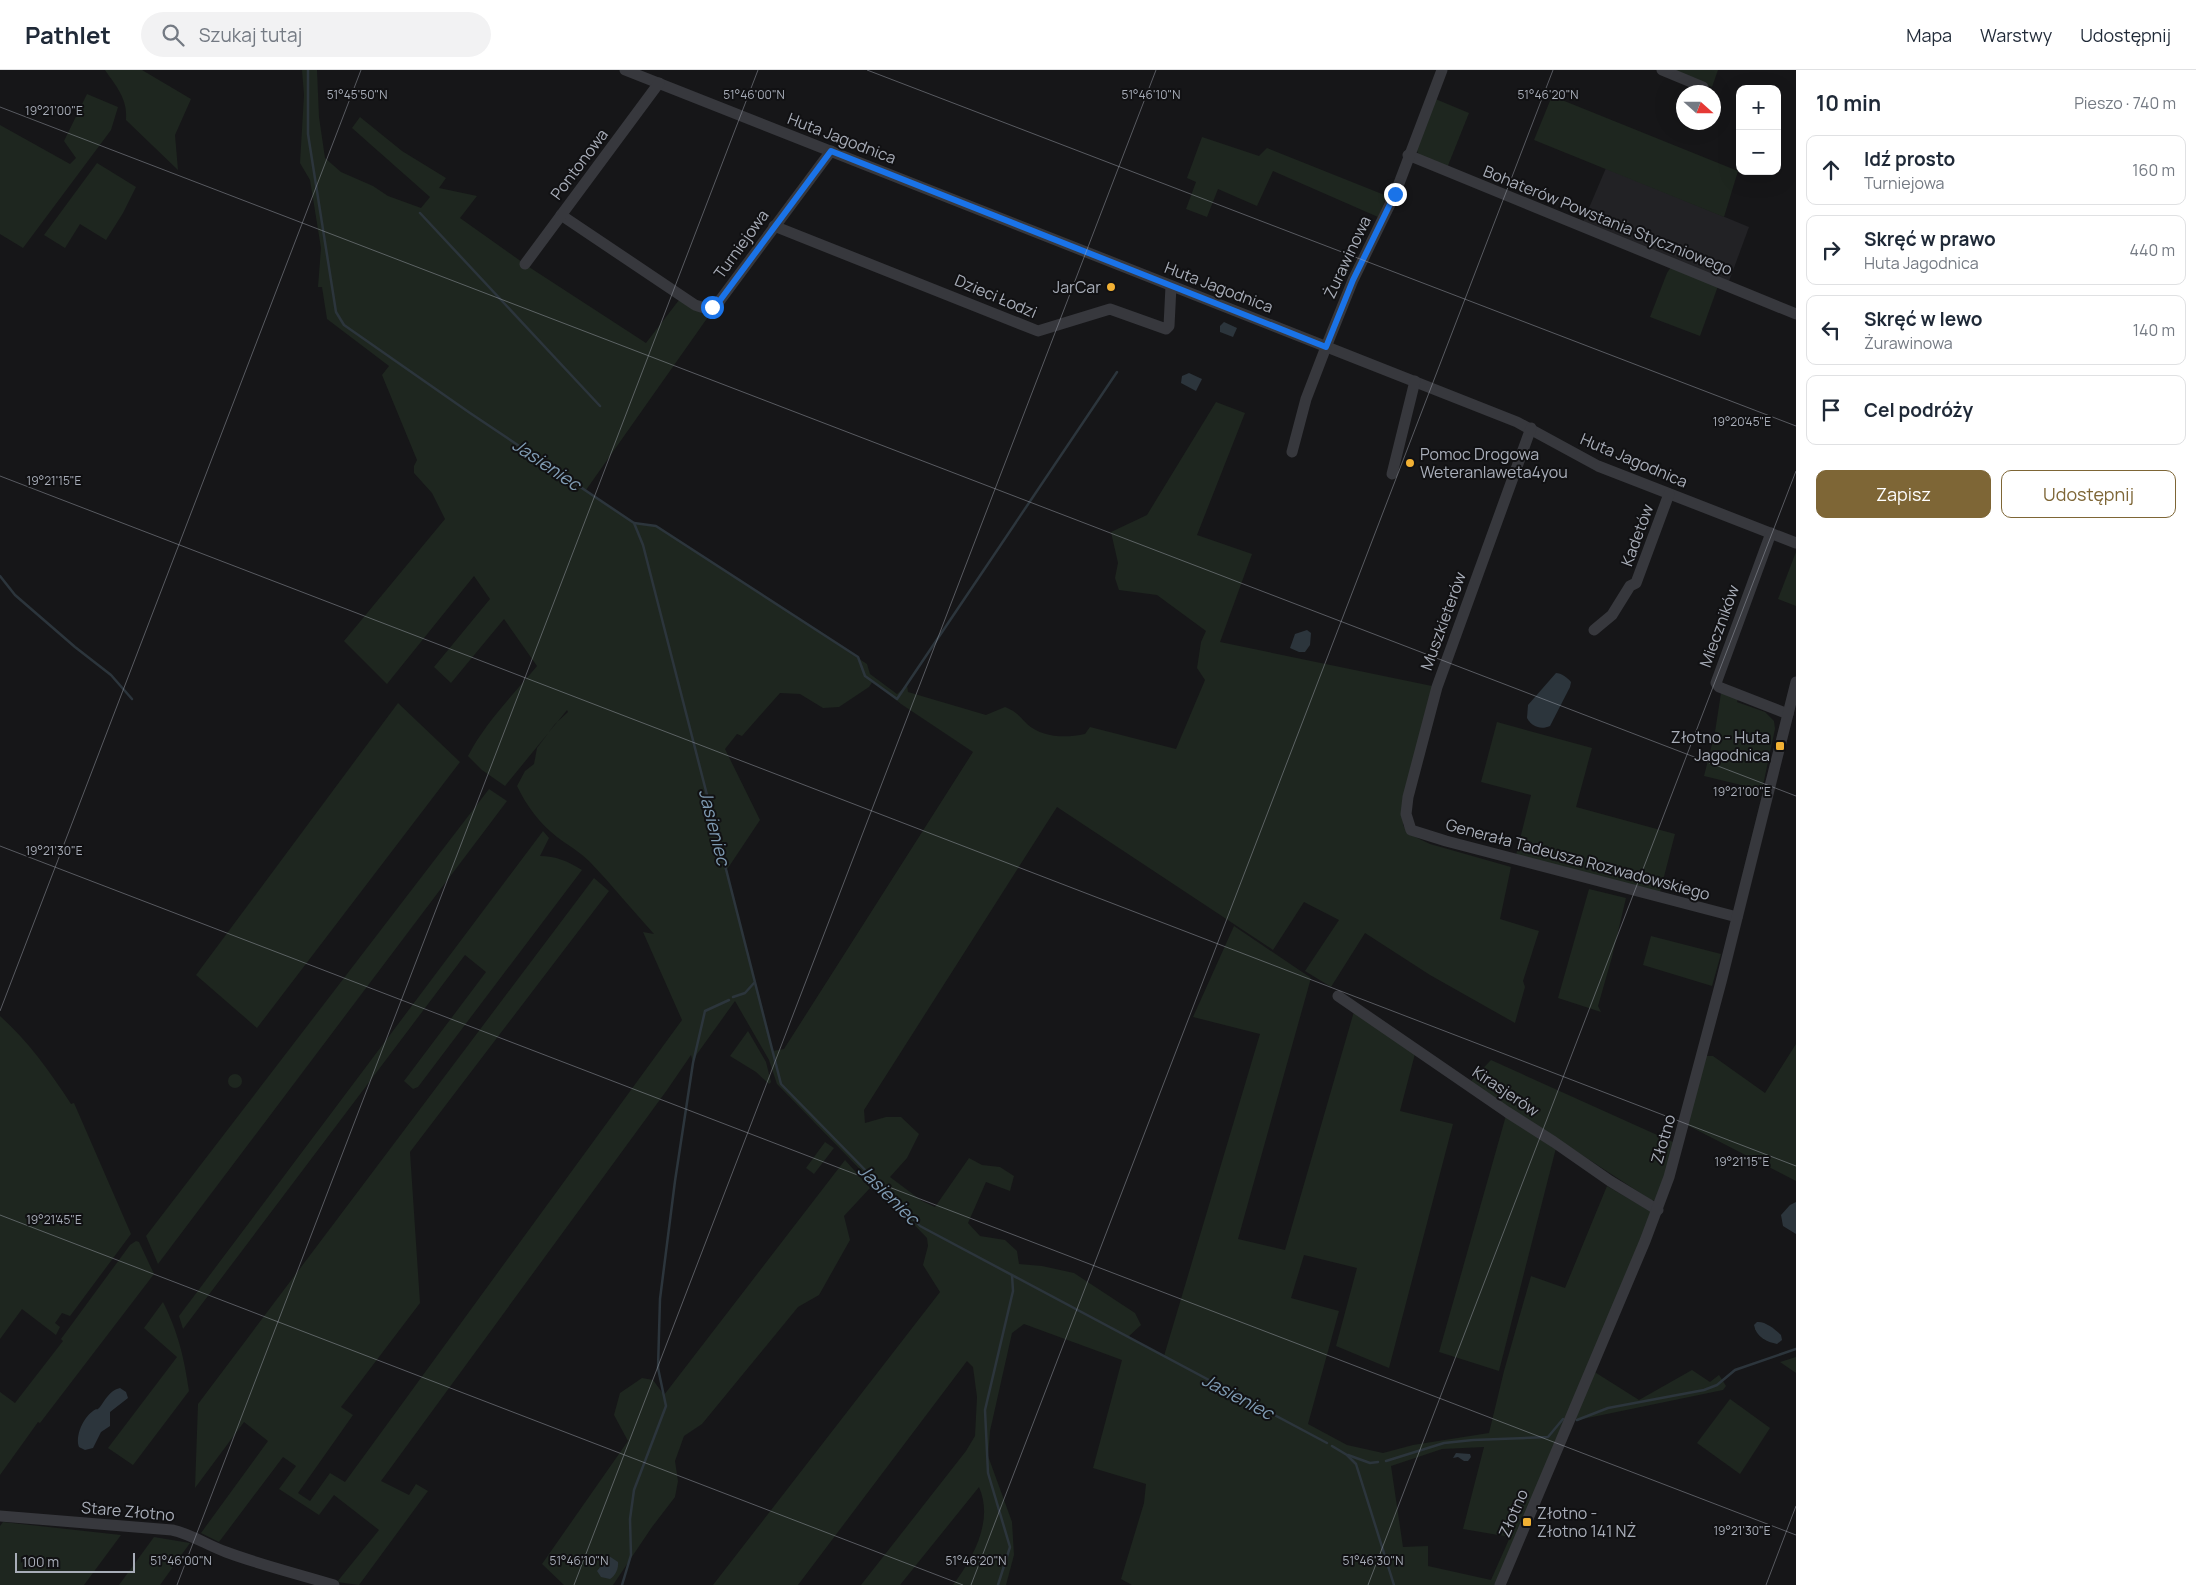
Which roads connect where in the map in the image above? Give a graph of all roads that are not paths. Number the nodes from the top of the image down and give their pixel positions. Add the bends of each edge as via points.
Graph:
1 (626, 70) edge
2 (1442, 70) edge
3 (1662, 70) edge
4 (659, 84) junction
5 (1698, 85) edge
6 (831, 151) junction
7 (1408, 155) junction
8 (561, 215) junction
9 (774, 226) junction
10 (525, 264) dead end
11 (1171, 286) junction
12 (1796, 314) edge
13 (1326, 347) junction
14 (1415, 382) junction
15 (1531, 428) junction
16 (1292, 452) dead end
17 (1392, 474) dead end
18 (1669, 494) junction
19 (1770, 533) junction
20 (1796, 543) edge
21 (1594, 630) dead end
22 (1796, 682) edge
23 (1788, 714) junction
24 (1411, 830) joint
25 (1737, 917) junction
26 (1338, 996) dead end
27 (1658, 1210) junction
28 (0, 1516) edge
29 (334, 1585) edge
30 (1500, 1585) edge

1 - 4 street, Huta Jagodnica
2 - 7 street, Żurawinowa
3 - 5 street
4 - 6 street, Huta Jagodnica
4 - 8 street, Pontonowa
6 - 9 street, Turniejowa
6 - 11 street, Huta Jagodnica
7 - 12 street, Bohaterów Powstania Styczniowego
7 - 13 street, Żurawinowa via 1395,194 1353,280
8 - 9 street, Turniejowa via 696,305 707,309 718,303
8 - 10 street, Pontonowa
9 - 11 street, Dzieci Łodzi via 1038,331 1110,309 1166,329 1169,326
11 - 13 street, Huta Jagodnica
13 - 14 street, Huta Jagodnica
13 - 16 street, Żurawinowa via 1306,399
14 - 15 street, Huta Jagodnica
14 - 17 street
15 - 18 street, Huta Jagodnica via 1598,466
15 - 24 street, Muszkieterów via 1437,687 1408,797 1406,814
18 - 19 street, Huta Jagodnica
18 - 21 street, Kadetów via 1636,583 1630,586 1612,615
19 - 20 street, Huta Jagodnica
19 - 23 street, Mieczników via 1716,683
22 - 23 street, Złotno
23 - 25 street, Złotno
24 - 25 street, Generała Tadeusza Rozwadowskiego via 1446,842
25 - 27 street, Złotno via 1682,1134
26 - 27 street, Kirasjerów via 1610,1181
27 - 30 street, Złotno
28 - 29 street, Stare Złotno via 184,1532 229,1553

